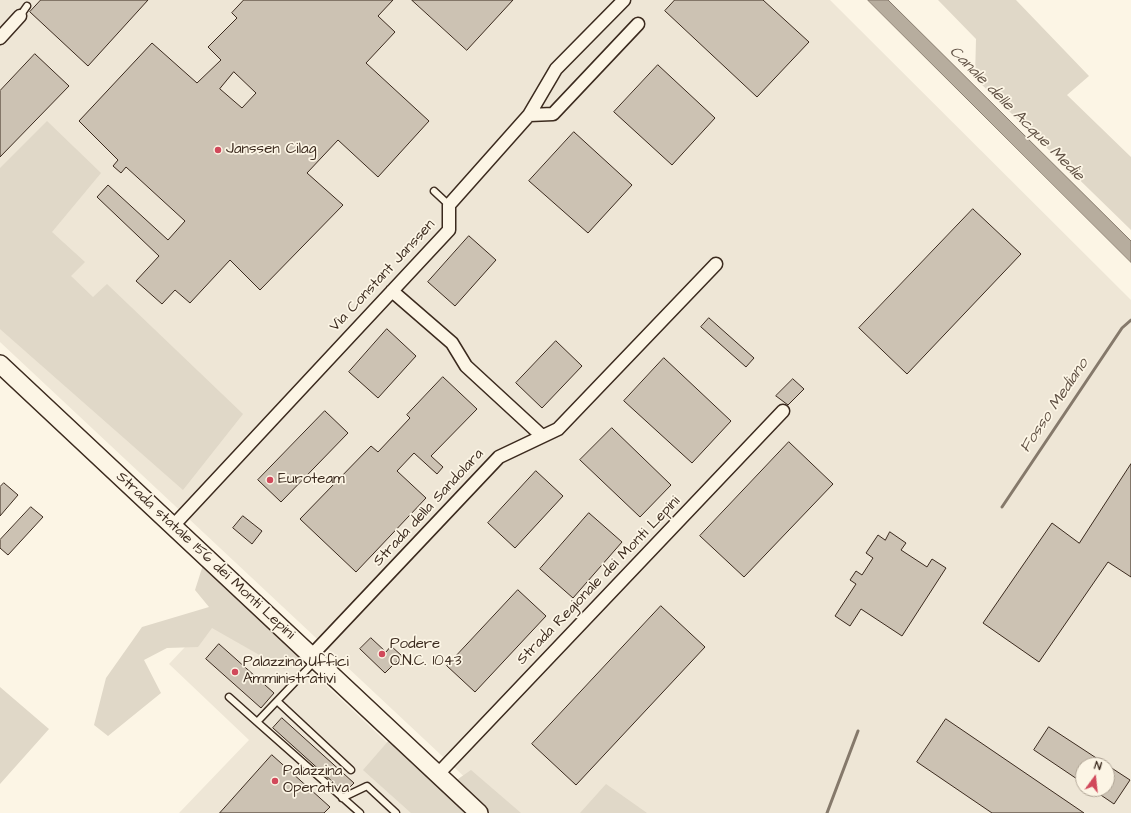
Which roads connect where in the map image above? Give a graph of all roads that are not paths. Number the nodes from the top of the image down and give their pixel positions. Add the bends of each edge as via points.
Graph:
1 (624, 0) edge
2 (27, 6) dead end
3 (20, 16) joint
4 (638, 24) dead end
5 (0, 38) edge
6 (529, 115) junction
7 (434, 191) dead end
8 (450, 205) junction
9 (716, 264) dead end
10 (392, 291) junction
11 (0, 364) edge
12 (783, 411) dead end
13 (542, 436) junction
14 (173, 526) junction
15 (314, 658) junction
16 (229, 697) dead end
17 (277, 701) junction
18 (257, 722) junction
19 (351, 770) dead end
20 (438, 774) junction
21 (342, 798) junction
22 (360, 813) edge
23 (396, 813) edge
24 (479, 813) edge

1 - 6 street via 556,69
2 - 3 lane
3 - 5 street
4 - 6 street via 554,114
6 - 8 street
7 - 8 lane
8 - 10 street, Via Constant Janssen via 449,230
9 - 13 street, Strada della Sandolara via 558,429
10 - 13 street via 452,343 466,366
10 - 14 street, Via Constant Janssen
11 - 14 main road, Strada statale 156 dei Monti Lepini
12 - 20 street, Strada Regionale dei Monti Lepini
13 - 15 street, Strada della Sandolara via 499,457
14 - 15 main road, Strada statale 156 dei Monti Lepini
15 - 17 lane
15 - 20 main road, Strada statale 156 dei Monti Lepini
16 - 18 lane
17 - 18 lane
17 - 19 lane
18 - 21 lane
20 - 24 main road, Strada statale 156 dei Monti Lepini
21 - 22 lane
21 - 23 lane via 367,786

